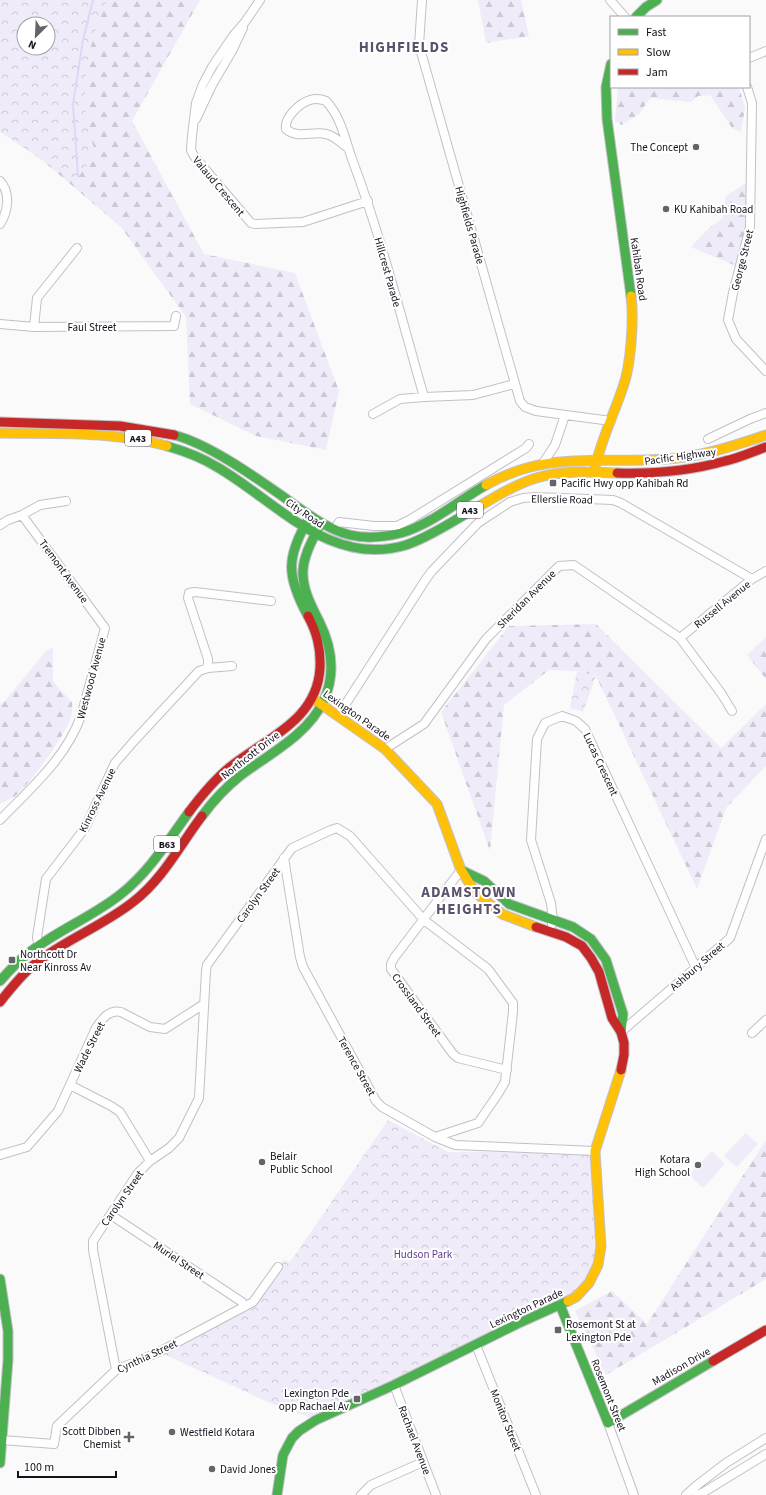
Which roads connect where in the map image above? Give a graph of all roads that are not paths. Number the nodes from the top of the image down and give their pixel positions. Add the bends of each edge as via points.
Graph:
1 (260, 0) edge
2 (422, 0) edge
3 (610, 0) edge
4 (657, 0) edge
5 (624, 16) edge
6 (637, 16) edge
7 (766, 51) edge
8 (750, 58) edge
9 (610, 69) edge
10 (747, 88) edge
11 (348, 148) junction
12 (0, 181) edge
13 (368, 201) junction
14 (0, 224) edge
15 (77, 248) dead end
16 (176, 316) dead end
17 (0, 324) edge
18 (34, 327) junction
19 (766, 371) edge
20 (514, 384) junction
21 (424, 397) junction
22 (766, 413) edge
23 (373, 414) dead end
24 (565, 415) junction
25 (611, 421) junction
26 (0, 422) edge
27 (766, 435) edge
28 (2, 438) edge
29 (708, 439) dead end
30 (529, 444) dead end
31 (766, 447) edge
32 (596, 458) junction
33 (544, 462) junction
34 (595, 472) junction
35 (66, 502) dead end
36 (22, 515) junction
37 (311, 515) junction
38 (321, 522) junction
39 (0, 525) edge
40 (304, 528) junction
41 (335, 529) junction
42 (315, 534) junction
43 (766, 571) edge
44 (752, 579) junction
45 (271, 601) dead end
46 (105, 628) joint
47 (680, 638) junction
48 (232, 666) dead end
49 (208, 668) junction
50 (313, 698) junction
51 (322, 705) junction
52 (732, 710) dead end
53 (338, 716) junction
54 (385, 749) junction
55 (0, 820) edge
56 (766, 839) edge
57 (284, 858) junction
58 (461, 870) junction
59 (424, 920) junction
60 (554, 920) junction
61 (550, 931) junction
62 (39, 946) junction
63 (44, 957) junction
64 (696, 968) junction
65 (0, 981) edge
66 (0, 1002) edge
67 (204, 1004) junction
68 (766, 1020) edge
69 (621, 1032) junction
70 (752, 1033) dead end
71 (507, 1070) junction
72 (70, 1085) junction
73 (435, 1137) junction
74 (595, 1151) junction
75 (0, 1155) edge
76 (150, 1161) junction
77 (110, 1215) junction
78 (278, 1267) dead end
79 (0, 1279) edge
80 (560, 1305) junction
81 (244, 1307) junction
82 (766, 1330) edge
83 (476, 1344) junction
84 (116, 1370) junction
85 (394, 1386) junction
86 (608, 1422) junction
87 (766, 1438) edge
88 (2, 1440) junction
89 (766, 1454) edge
90 (423, 1462) junction
91 (0, 1463) edge
92 (277, 1495) edge
93 (361, 1495) edge
94 (436, 1495) edge
95 (536, 1495) edge
96 (634, 1495) edge
97 (686, 1495) edge
98 (697, 1495) edge

1 - 13 street, Valaud Crescent via 245,22 194,123 192,153 251,223 303,222
2 - 20 street, Highfields Parade via 419,45
3 - 5 street
4 - 6 main road
7 - 8 street
9 - 25 main road, Kahibah Road via 606,87 607,119 632,307 629,365
10 - 19 street, George Street via 752,103 750,227 728,320 736,339
11 - 11 street, Hillcrest Parade via 329,134 291,132 286,129 286,122 305,102 316,98 326,101 344,132
11 - 13 street, Hillcrest Parade
12 - 14 street via 4,185 8,206
13 - 21 street, Hillcrest Parade
15 - 18 street via 37,298
16 - 18 street, Faul Street via 174,326
17 - 18 street, Faul Street
20 - 21 street via 473,395
20 - 24 street, Highfields Parade via 525,407
21 - 23 street via 400,399
22 - 29 street, Pacific Highway
24 - 25 street, Highfields Parade
24 - 33 street via 555,445
25 - 32 main road, Kahibah Road
26 - 37 main road, City Road / A43 via 141,428 181,437 233,464
27 - 32 main road, Pacific Highway / A43 via 728,448 689,456 665,459
28 - 40 main road, City Road / A43 via 37,434 112,436 157,442 215,465
30 - 41 street, City Road via 397,526 339,522
31 - 34 main road, Pacific Highway / A43 via 723,462 668,472
32 - 33 main road, City Road / A43
32 - 34 main road, Kahibah Road
33 - 41 main road, City Road / A43 via 502,476 399,535 386,538 360,537
34 - 42 main road, City Road / A43 via 564,473 512,486 420,539 391,549 361,550 331,543
35 - 36 street via 40,505
36 - 39 street
36 - 46 street, Tremont Avenue
37 - 38 main road, City Road / A43
37 - 40 main road, Northcott Drive
38 - 41 main road, City Road / A43
38 - 42 main road, Northcott Drive / B63
40 - 42 main road, City Road / A43
40 - 50 main road, Northcott Drive / B63 via 294,549 291,567 296,594 318,637 321,655 317,690
42 - 51 main road, Northcott Drive / B63 via 306,553 303,576 304,588 330,644 332,673
43 - 44 street, Russell Avenue
44 - 47 street, Russell Avenue
44 - 53 street, Ellerslie Road via 621,503 536,497 510,502 478,523 432,571
45 - 49 street via 189,593 188,598 208,659
46 - 55 street, Westwood Avenue via 77,728 50,768
47 - 52 street, Sheridan Avenue
47 - 54 street, Sheridan Avenue via 574,565 559,566 486,639 424,724
48 - 49 street, Kinross Avenue
49 - 62 street, Kinross Avenue via 199,671 115,764 85,828 46,879 37,937
50 - 51 main road, Lexington Parade
50 - 62 main road, Northcott Drive / B63 via 291,724 220,776 203,794 151,866 136,882 120,896
51 - 53 main road, Lexington Parade
51 - 63 main road, Northcott Drive / B63 via 303,727 224,791 155,882 127,907
53 - 54 main road, Lexington Parade
54 - 58 main road, Lexington Parade via 437,804
56 - 64 street, Ashbury Street via 730,938
57 - 59 street, Carolyn Street via 298,844 337,828 344,831
57 - 67 street, Carolyn Street via 207,965
57 - 73 street, Terence Street via 303,967 376,1101
58 - 59 street, Crossland Street
58 - 60 main road, Lexington Parade via 484,881 509,904
58 - 61 main road, Lexington Parade via 475,892 502,914
59 - 71 street, Carolyn Street via 488,970 513,1003
59 - 71 street, Crossland Street via 394,958 391,969 453,1054 458,1058
60 - 61 street
60 - 64 street, Lucas Crescent via 531,840 537,739 545,723 562,716 576,721 585,729
60 - 69 main road, Lexington Parade via 573,927 591,939 606,960 623,1014
61 - 69 main road, Lexington Parade via 566,936 582,946 591,958 599,972 612,1018
62 - 63 street, Kinross Avenue
62 - 65 main road, Northcott Drive / B63 via 9,969
63 - 66 main road, Northcott Drive / B63 via 17,980
64 - 69 street, Ashbury Street
67 - 72 street, Wade Street via 165,1029 150,1027 121,1012 108,1014 96,1028
67 - 76 street, Carolyn Street via 199,1098 179,1138
68 - 70 street
69 - 74 main road, Lexington Parade via 624,1043 621,1069
71 - 73 street, Carolyn Street via 505,1082 478,1123
72 - 75 street, Wade Street via 58,1111 27,1147
72 - 76 street via 120,1112
73 - 74 street, Terence Street via 455,1145
74 - 80 main road, Lexington Parade via 601,1246 598,1264 585,1288 576,1297
76 - 77 street, Carolyn Street via 138,1173
77 - 81 street, Muriel Street via 242,1302
77 - 84 street, Carolyn Street via 93,1241
78 - 81 street, Cynthia Street via 253,1302
79 - 88 main road via 8,1338
80 - 83 main road, Lexington Parade
80 - 86 main road, Rosemont Street
81 - 84 street, Cynthia Street via 159,1352
82 - 86 main road, Madison Drive
83 - 85 main road, Lexington Parade
83 - 95 street, Monitor Street
84 - 88 street, Cynthia Street via 57,1426 54,1444
85 - 90 street, Rachael Avenue
85 - 92 main road, Lexington Parade via 316,1420 299,1431 283,1455
86 - 96 street, Rosemont Street
87 - 97 street via 726,1463
88 - 91 main road
89 - 98 street
90 - 93 street via 371,1485
90 - 94 street, Rachael Avenue

